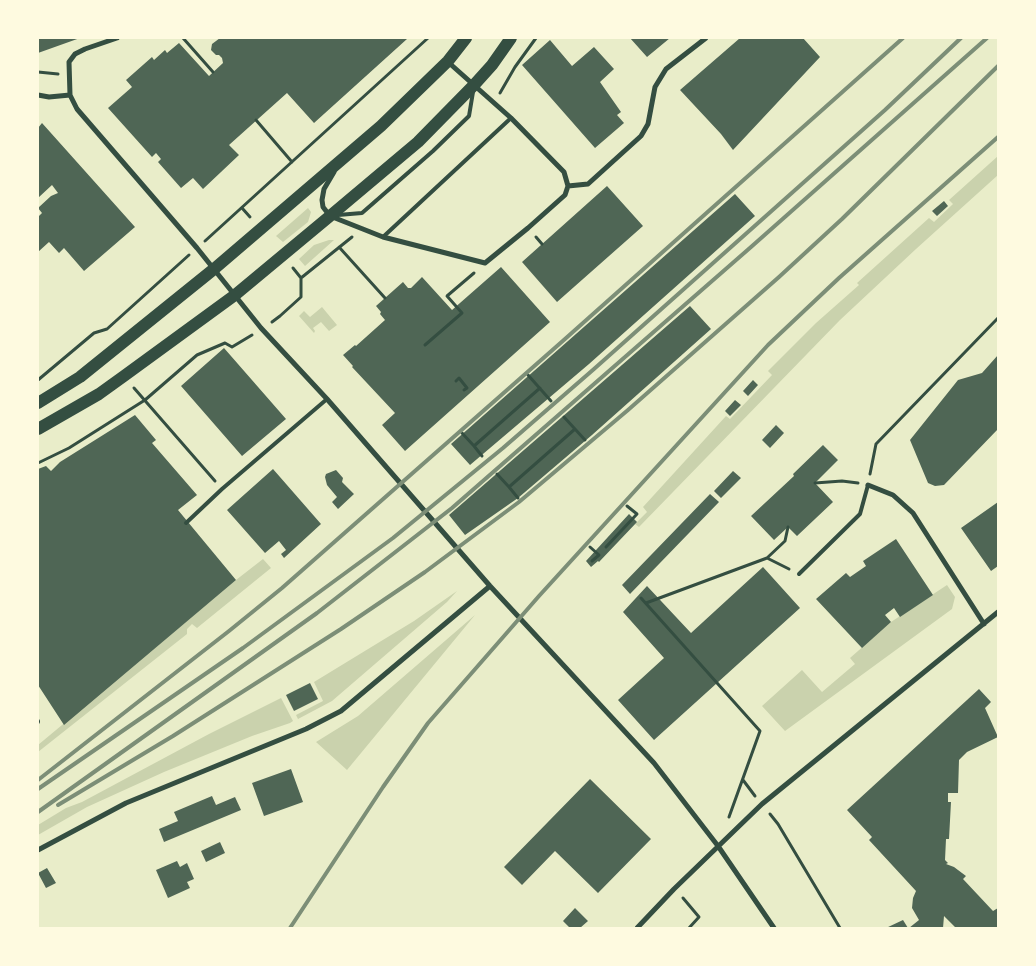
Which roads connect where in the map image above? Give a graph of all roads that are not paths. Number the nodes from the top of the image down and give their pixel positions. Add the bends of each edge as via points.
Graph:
1 (117, 38) edge
2 (466, 38) edge
3 (511, 38) edge
4 (706, 38) edge
5 (448, 61) junction
6 (474, 85) junction
7 (38, 95) edge
8 (70, 95) junction
9 (511, 118) junction
10 (342, 159) junction
11 (568, 186) junction
12 (330, 216) junction
13 (383, 237) junction
14 (214, 269) junction
15 (234, 295) junction
16 (327, 399) junction
17 (38, 403) edge
18 (38, 429) edge
19 (868, 485) joint
20 (186, 523) dead end
21 (799, 574) road end
22 (490, 586) junction
23 (998, 612) edge
24 (984, 624) junction
25 (718, 846) junction
26 (38, 850) edge
27 (637, 928) edge
28 (774, 928) edge

1 - 8 street via 75,54 69,62
2 - 5 main road
3 - 6 main road
4 - 11 street via 666,69 655,86 648,124 641,136 588,184
5 - 6 street
5 - 10 main road
6 - 9 street
6 - 12 main road via 418,142
6 - 12 lane via 469,116 433,151 362,212
7 - 8 street
8 - 14 street via 77,109
9 - 11 street via 564,172
9 - 13 lane
10 - 12 street via 324,189 323,207
10 - 14 main road
11 - 13 street via 565,195 485,263
12 - 13 street
12 - 15 main road
14 - 15 street
14 - 17 main road via 80,378
15 - 16 street
15 - 18 main road via 98,394
16 - 20 lane
16 - 22 street
19 - 21 lane via 860,514
19 - 24 street via 893,495 912,513
22 - 25 street via 654,763
22 - 26 street via 341,711 306,729 126,802
23 - 24 street
24 - 25 street via 762,804
25 - 27 street
25 - 28 street

